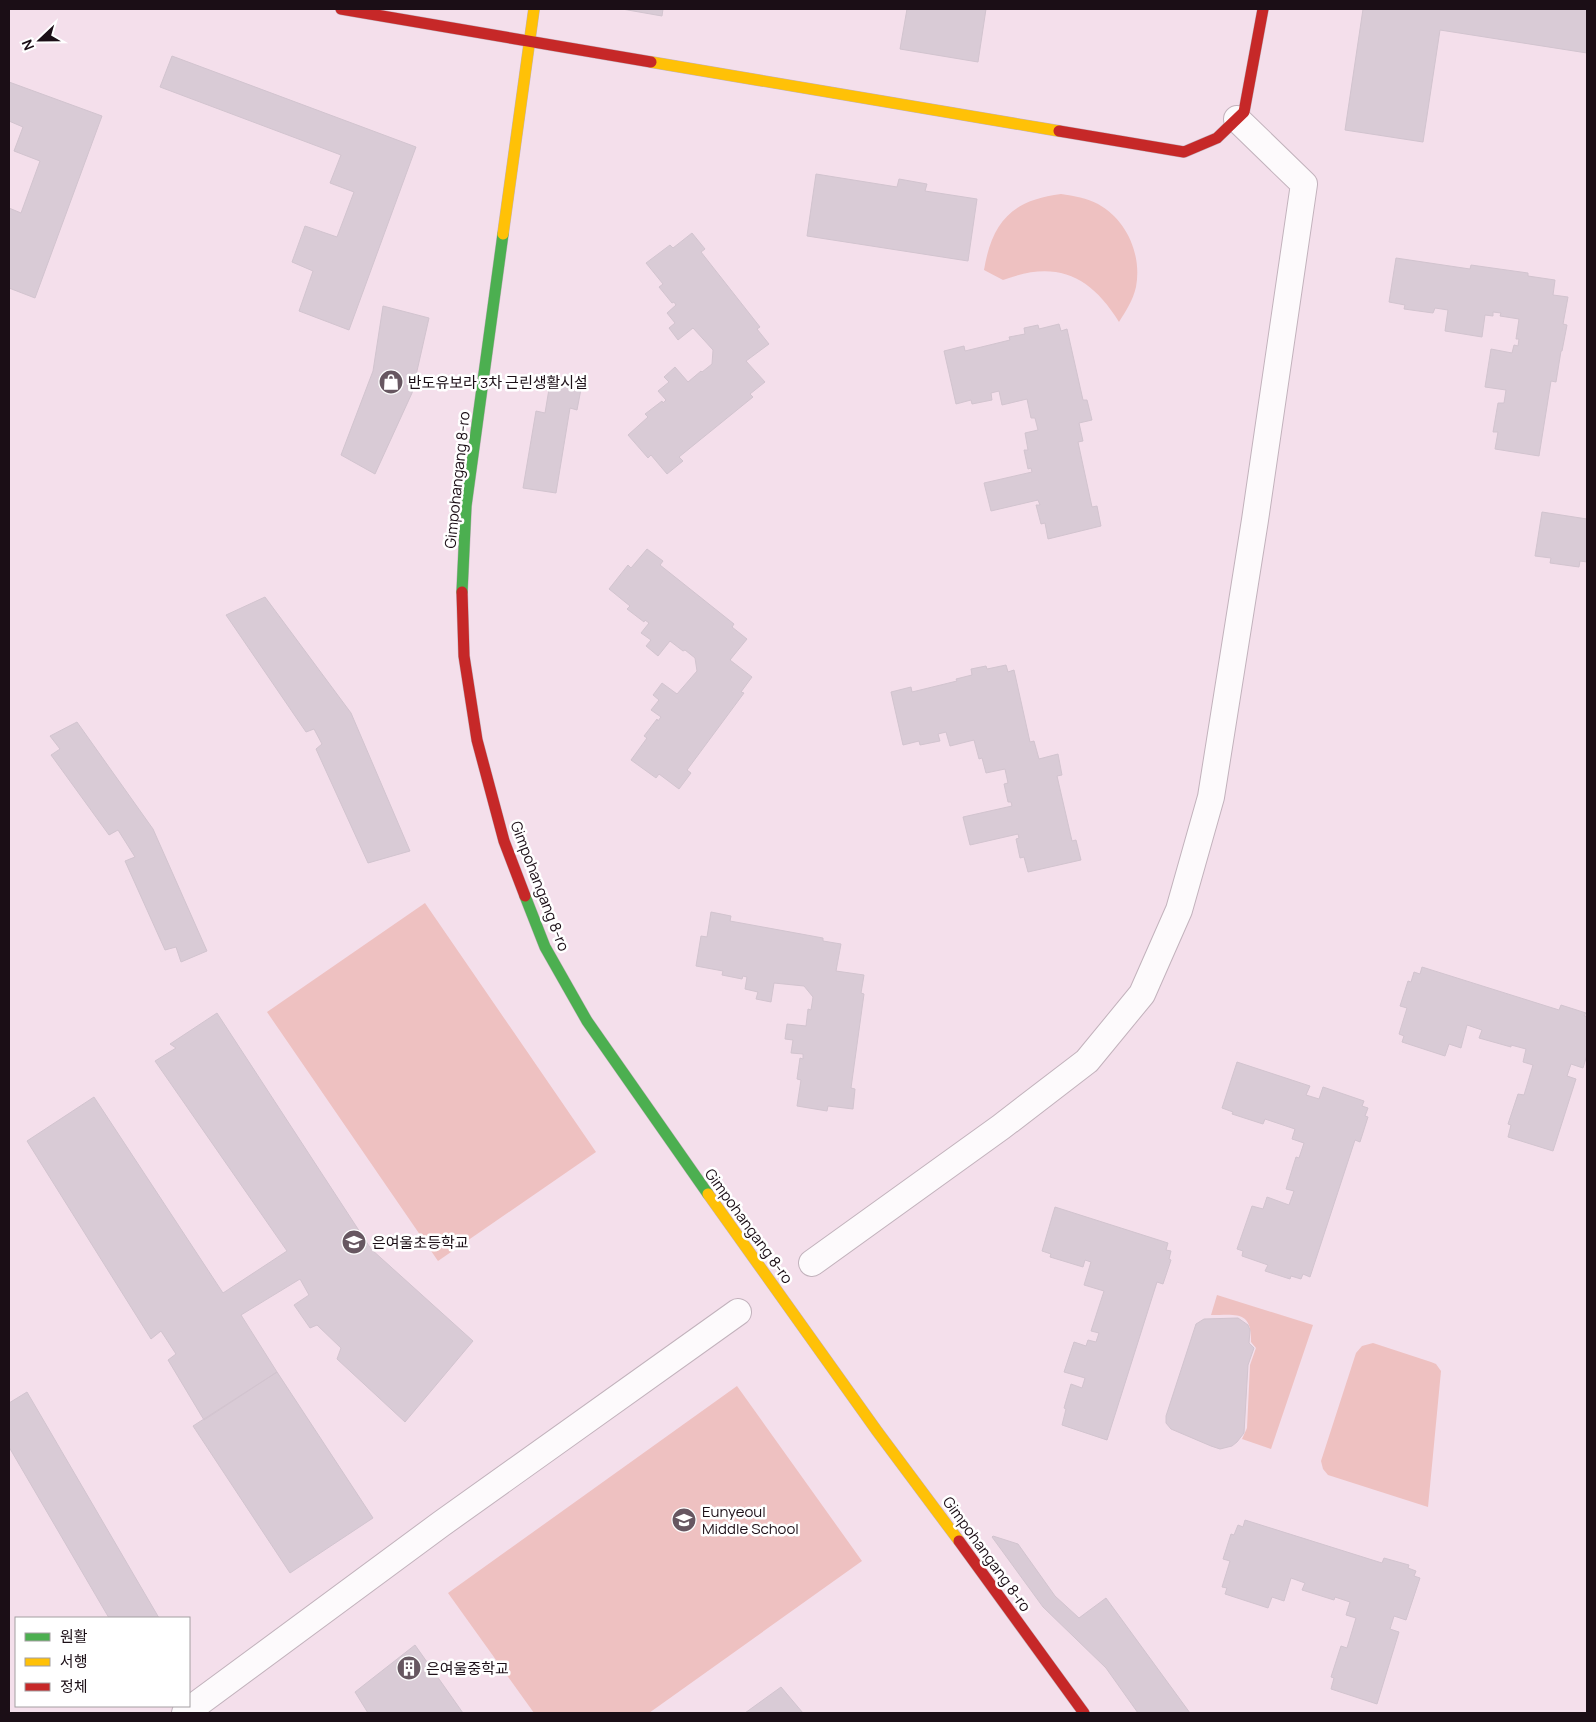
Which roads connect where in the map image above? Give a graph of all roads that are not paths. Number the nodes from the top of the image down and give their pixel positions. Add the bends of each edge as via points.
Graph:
1 (341, 9) edge
2 (534, 9) edge
3 (1263, 9) edge
4 (529, 40) junction
5 (1237, 119) junction
6 (812, 1263) dead end
7 (738, 1312) dead end
8 (185, 1713) edge
9 (1084, 1713) edge

1 - 4 street
2 - 4 street, Gimpohangang 8-ro
3 - 5 street via 1244,112
4 - 5 street via 1184,152 1217,138
4 - 9 street, Gimpohangang 8-ro via 466,506 462,589 464,656 477,740 504,841 545,947 587,1021 877,1431
5 - 6 street via 1304,184 1211,797 1179,910 1142,994 1087,1061 1001,1128
7 - 8 street via 441,1524

